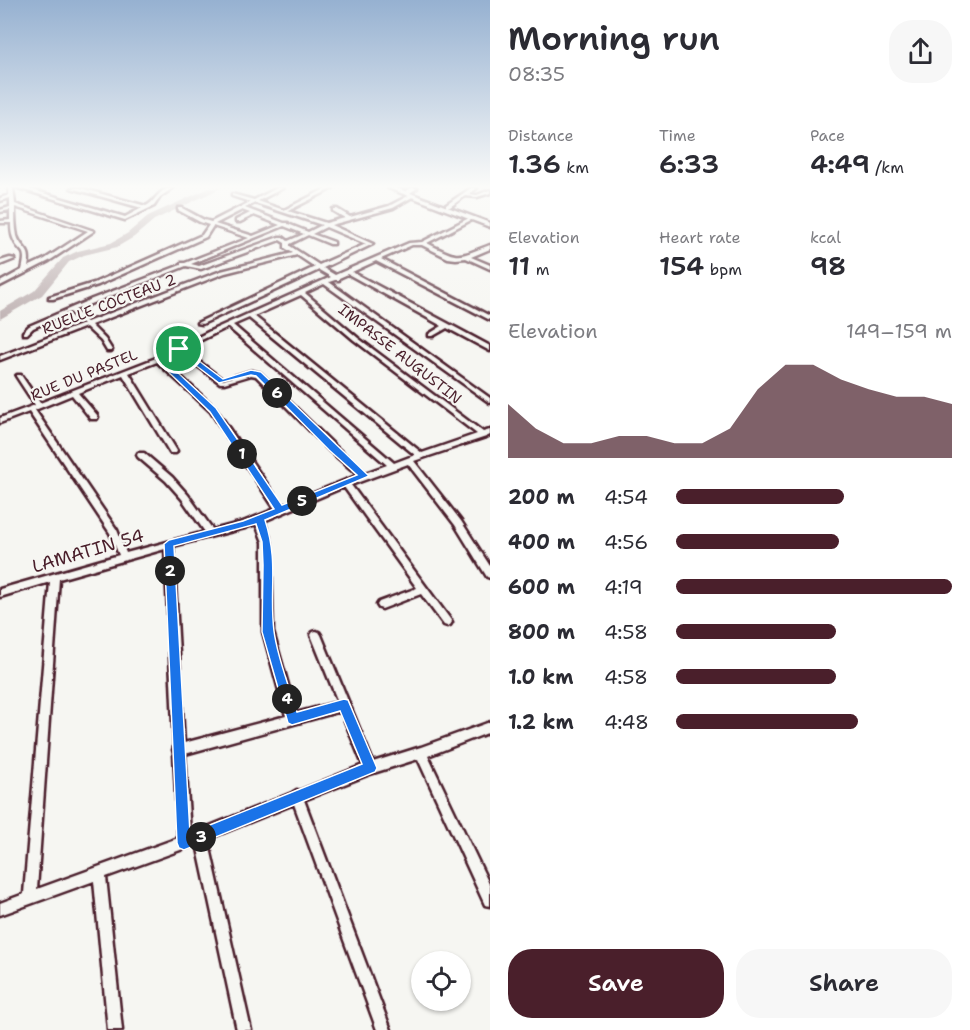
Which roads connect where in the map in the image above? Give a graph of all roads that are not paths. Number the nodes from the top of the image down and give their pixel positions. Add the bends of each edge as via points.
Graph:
1 (15, 236) edge
2 (84, 236) edge
3 (204, 236) edge
4 (306, 236) edge
5 (316, 236) edge
6 (352, 236) edge
7 (436, 236) edge
8 (251, 237) edge
9 (288, 243) junction
10 (332, 243) dead end
11 (423, 243) junction
12 (489, 248) edge
13 (296, 254) junction
14 (468, 257) junction
15 (12, 259) dead end
16 (378, 260) junction
17 (0, 263) edge
18 (183, 264) junction
19 (490, 267) edge
20 (319, 270) junction
21 (24, 271) junction
22 (350, 273) junction
23 (337, 279) junction
24 (326, 283) junction
25 (0, 284) edge
26 (302, 293) junction
27 (51, 298) dead end
28 (71, 310) junction
29 (251, 316) junction
30 (490, 318) edge
31 (200, 323) dead end
32 (88, 325) junction
33 (229, 325) junction
34 (446, 326) junction
35 (25, 333) dead end
36 (431, 334) dead end
37 (179, 349) junction
38 (109, 350) dead end
39 (490, 350) edge
40 (0, 358) edge
41 (159, 359) junction
42 (125, 372) junction
43 (19, 376) dead end
44 (73, 392) junction
45 (490, 401) edge
46 (35, 408) junction
47 (94, 417) dead end
48 (1, 420) edge
49 (487, 434) edge
50 (173, 451) dead end
51 (141, 455) dead end
52 (420, 455) junction
53 (409, 460) junction
54 (392, 465) junction
55 (364, 476) junction
56 (345, 483) junction
57 (280, 510) junction
58 (259, 519) junction
59 (210, 532) junction
60 (169, 544) junction
61 (124, 558) junction
62 (490, 574) edge
63 (55, 578) junction
64 (423, 589) junction
65 (0, 592) edge
66 (382, 605) dead end
67 (447, 622) dead end
68 (316, 635) dead end
69 (344, 705) junction
70 (292, 719) junction
71 (490, 727) edge
72 (178, 750) junction
73 (421, 753) junction
74 (370, 768) junction
75 (297, 796) junction
76 (201, 836) junction
77 (184, 843) junction
78 (100, 874) junction
79 (30, 898) junction
80 (490, 900) edge
81 (0, 909) edge
82 (115, 1030) edge
83 (244, 1030) edge
84 (384, 1030) edge

1 - 21 street via 27,253
2 - 21 street
3 - 27 street via 96,284
4 - 9 street
5 - 10 street
6 - 20 street via 370,244
7 - 11 street, RUE DU PASTEL
8 - 18 street
9 - 13 street via 287,247
9 - 18 street via 280,238 197,268
11 - 14 street via 454,258
11 - 16 street, RUE DU PASTEL via 411,244
12 - 14 street
13 - 20 street
13 - 32 street, RUELLE COCTEAU 2 via 223,272
14 - 19 street
15 - 17 street
16 - 22 street, RUE DU PASTEL
16 - 30 street
18 - 28 street
20 - 23 street
20 - 31 street
21 - 25 street
22 - 23 street, RUE DU PASTEL
22 - 34 street
23 - 24 street, RUE DU PASTEL
24 - 26 street, RUE DU PASTEL
24 - 45 street
26 - 29 street, RUE DU PASTEL
26 - 49 street, IMPASSE AUGUSTIN via 356,339
28 - 32 street
28 - 35 street via 30,327
29 - 33 street, RUE DU PASTEL
29 - 52 street
32 - 38 street
32 - 40 street, RUELLE COCTEAU 2
33 - 37 street, RUE DU PASTEL
33 - 54 street
34 - 36 street
34 - 39 street
37 - 41 street, RUE DU PASTEL
37 - 55 street via 222,382 251,372 258,374
41 - 42 street, RUE DU PASTEL
41 - 57 street via 213,410
42 - 44 street, RUE DU PASTEL
42 - 50 street
43 - 46 street
44 - 46 street, RUE DU PASTEL
44 - 47 street
46 - 48 street, RUE DU PASTEL
46 - 61 street via 114,532
49 - 52 street, LAMATIN 54
51 - 59 street via 170,479
52 - 53 street, LAMATIN 54
53 - 54 street, LAMATIN 54
53 - 62 street via 458,523
54 - 55 street, LAMATIN 54
55 - 56 street, LAMATIN 54
56 - 57 street, LAMATIN 54
56 - 64 street
57 - 58 street, LAMATIN 54
58 - 59 street, LAMATIN 54
58 - 70 street via 269,565 268,632
59 - 60 street, LAMATIN 54
60 - 61 street, LAMATIN 54
60 - 72 street
61 - 63 street, LAMATIN 54
63 - 65 street, LAMATIN 54
63 - 79 street
64 - 66 street
64 - 67 street
68 - 69 street
69 - 70 street
69 - 74 street
70 - 72 street
71 - 73 street
72 - 77 street
73 - 74 street
73 - 80 street
74 - 75 street
75 - 76 street
75 - 84 street
76 - 77 street
76 - 83 street
77 - 78 street
78 - 79 street
78 - 82 street
79 - 81 street

